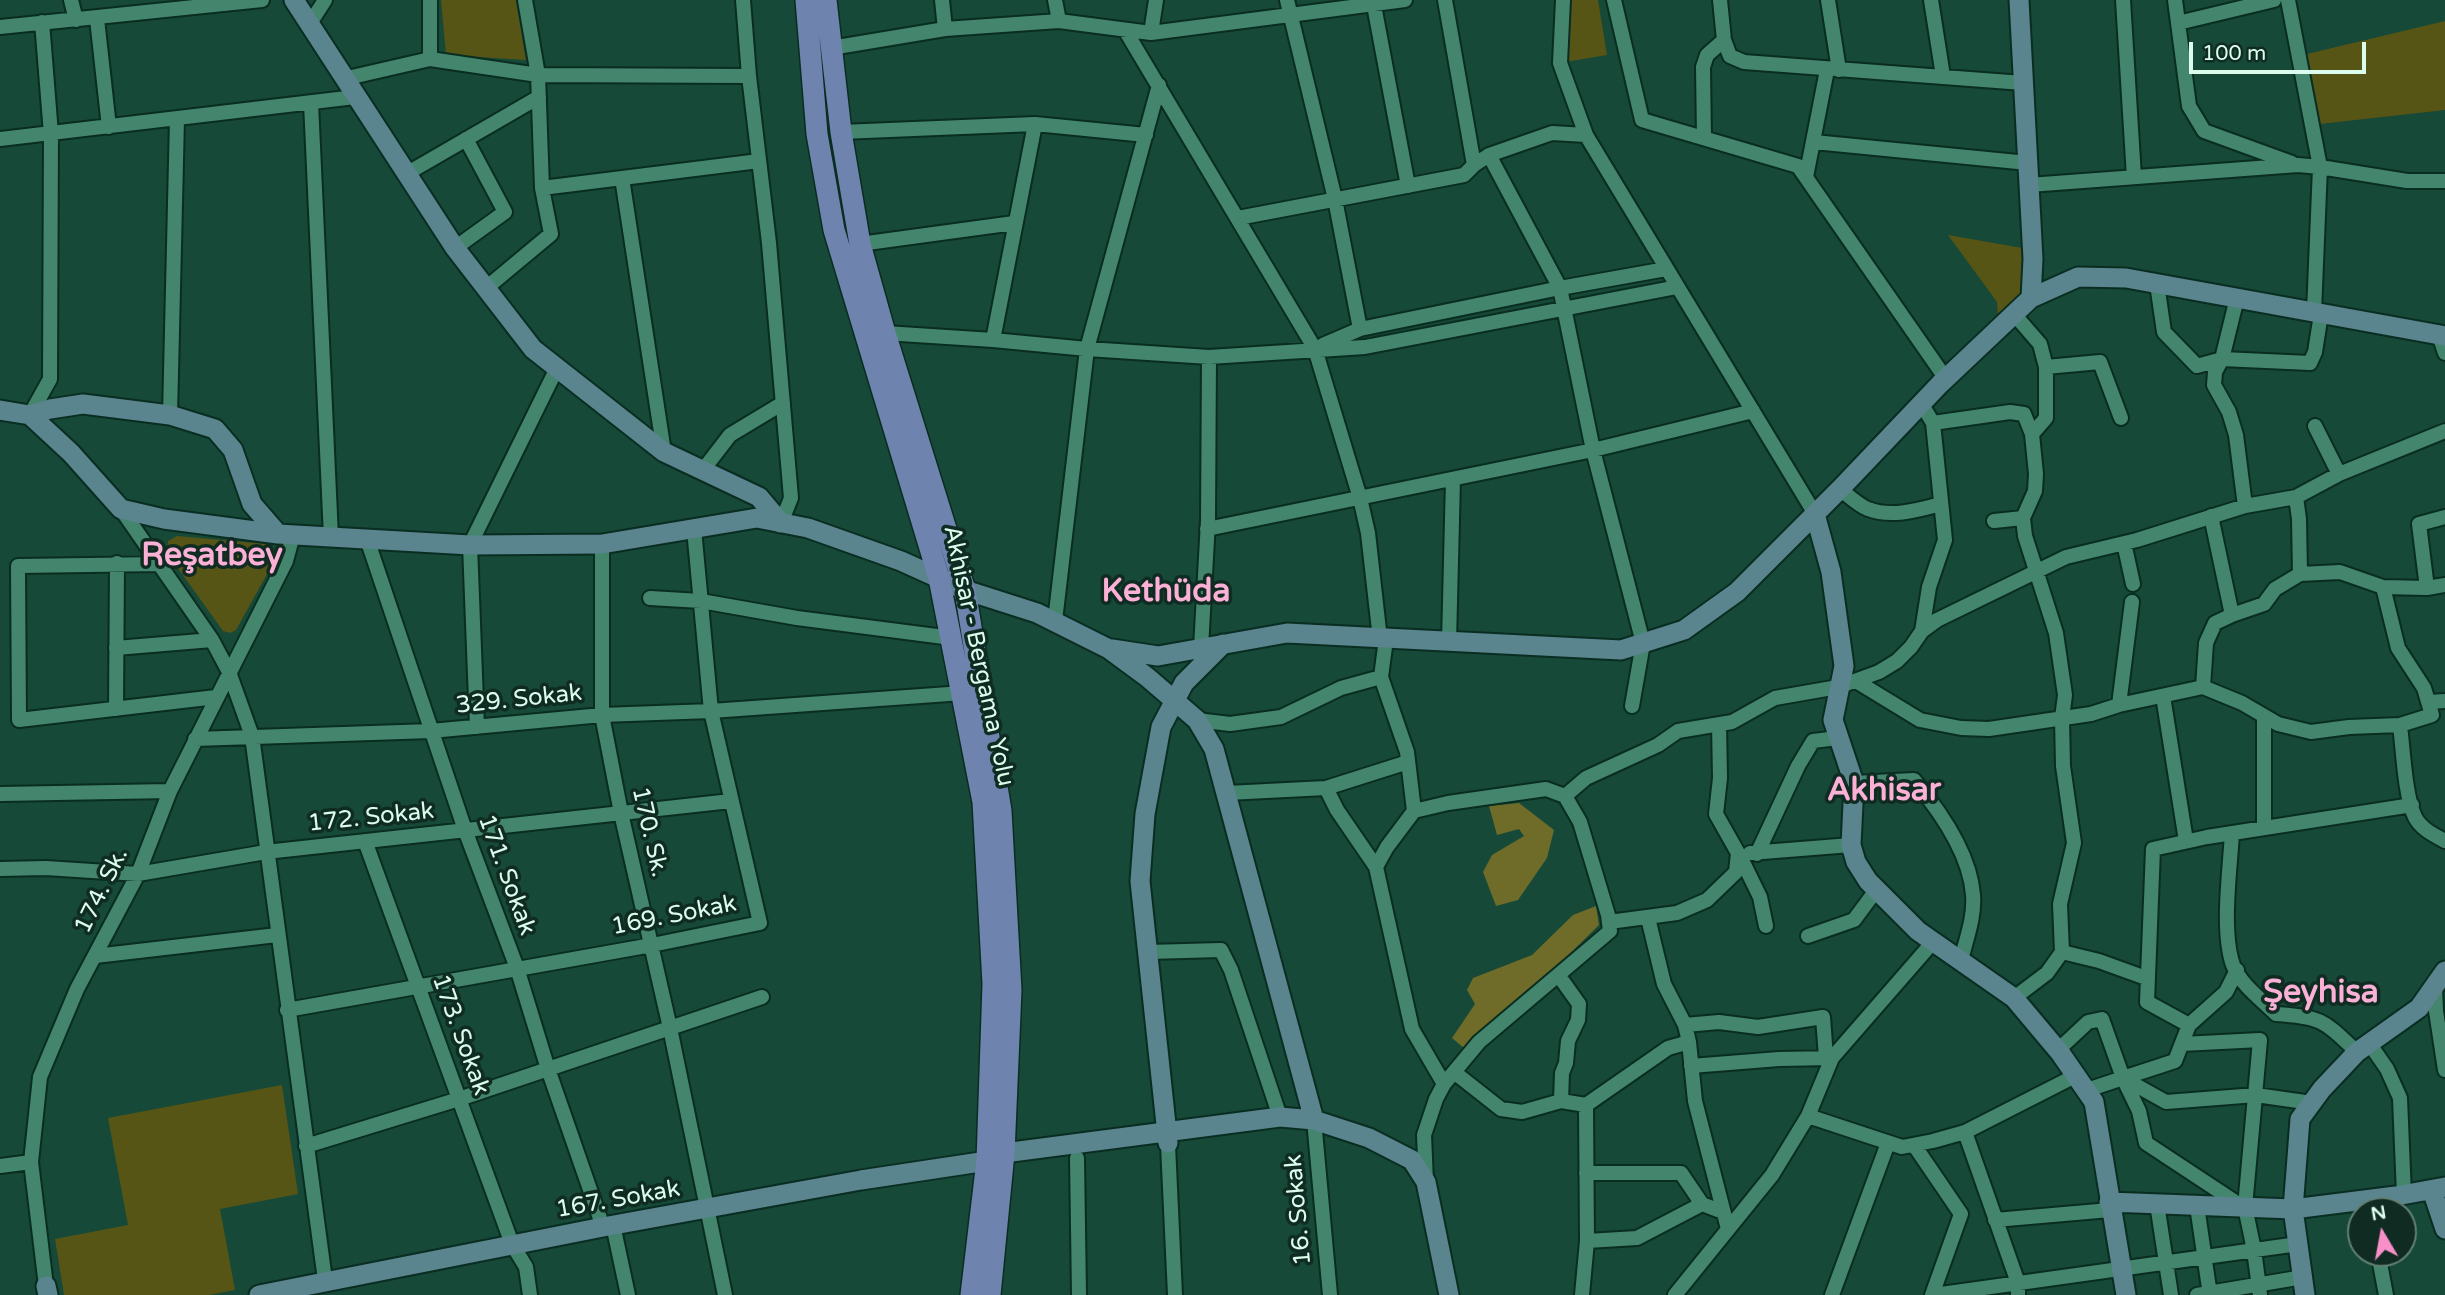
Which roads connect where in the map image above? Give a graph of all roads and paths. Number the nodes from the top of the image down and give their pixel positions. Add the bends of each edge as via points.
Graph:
1 (71, 0) edge
2 (261, 0) edge
3 (294, 0) edge
4 (325, 0) edge
5 (430, 0) edge
6 (525, 0) edge
7 (743, 0) edge
8 (806, 0) edge
9 (826, 0) edge
10 (942, 0) edge
11 (1055, 0) edge
12 (1156, 0) edge
13 (1405, 0) edge
14 (1445, 0) edge
15 (1563, 0) edge
16 (1614, 0) edge
17 (1720, 0) edge
18 (1828, 0) edge
19 (1931, 0) edge
20 (2019, 0) edge
21 (2123, 0) edge
22 (2175, 0) edge
23 (2274, 0) edge
24 (2288, 0) edge
25 (1374, 2) edge
26 (1288, 7) edge
27 (97, 19) junction
28 (76, 20) junction
29 (1059, 21) junction
30 (42, 22) junction
31 (2178, 23) junction
32 (309, 25) junction
33 (0, 27) edge
34 (945, 29) junction
35 (1125, 30) junction
36 (1151, 33) junction
37 (1724, 40) junction
38 (831, 48) junction
39 (430, 59) junction
40 (1833, 70) junction
41 (538, 75) junction
42 (749, 76) junction
43 (1943, 76) junction
44 (343, 79) junction
45 (2023, 83) junction
46 (1159, 85) junction
47 (355, 97) junction
48 (539, 97) junction
49 (311, 103) junction
50 (177, 119) junction
51 (1035, 124) junction
52 (109, 127) junction
53 (841, 132) junction
54 (51, 134) junction
55 (1146, 135) junction
56 (1586, 135) junction
57 (1704, 138) junction
58 (0, 139) edge
59 (466, 139) junction
60 (1814, 142) junction
61 (1489, 155) junction
62 (760, 162) junction
63 (2028, 163) junction
64 (1474, 165) junction
65 (2298, 166) junction
66 (2320, 167) junction
67 (406, 174) junction
68 (1806, 177) junction
69 (2134, 177) junction
70 (622, 178) junction
71 (2445, 181) edge
72 (2029, 185) junction
73 (1408, 186) junction
74 (542, 188) junction
75 (1335, 199) junction
76 (1238, 218) junction
77 (1014, 223) junction
78 (860, 244) junction
79 (454, 247) junction
80 (1666, 269) junction
81 (2157, 284) junction
82 (1677, 287) junction
83 (1560, 288) junction
84 (485, 289) junction
85 (2031, 298) junction
86 (2237, 298) junction
87 (1564, 310) junction
88 (2318, 313) junction
89 (2014, 314) junction
90 (1360, 329) junction
91 (885, 333) junction
92 (993, 340) junction
93 (2443, 341) edge
94 (1087, 349) junction
95 (1315, 349) junction
96 (1209, 357) junction
97 (2222, 359) junction
98 (2046, 367) junction
99 (557, 368) junction
100 (1945, 379) junction
101 (783, 403) junction
102 (1921, 403) junction
103 (0, 410) edge
104 (1753, 411) junction
105 (30, 415) junction
106 (170, 415) junction
107 (2121, 418) dead end
108 (1933, 423) junction
109 (2315, 426) dead end
110 (2445, 431) edge
111 (2032, 434) junction
112 (1593, 450) junction
113 (664, 452) junction
114 (703, 470) junction
115 (2339, 474) junction
116 (1452, 479) junction
117 (1840, 489) junction
118 (2296, 497) junction
119 (1360, 498) junction
120 (1941, 503) junction
121 (2245, 506) junction
122 (121, 509) junction
123 (1815, 514) junction
124 (2211, 516) junction
125 (2445, 517) edge
126 (2023, 518) junction
127 (1994, 522) dead end
128 (781, 523) junction
129 (694, 529) junction
130 (1207, 529) junction
131 (286, 535) junction
132 (331, 537) junction
133 (367, 539) junction
134 (2124, 543) junction
135 (602, 544) junction
136 (470, 545) junction
137 (117, 563) junction
138 (161, 564) junction
139 (2037, 571) junction
140 (2301, 574) junction
141 (939, 578) junction
142 (2133, 584) dead end
143 (2445, 585) edge
144 (2383, 587) junction
145 (2427, 588) junction
146 (965, 590) junction
147 (650, 598) dead end
148 (701, 601) junction
149 (2132, 601) dead end
150 (2232, 615) junction
151 (1055, 621) junction
152 (1922, 631) junction
153 (952, 638) junction
154 (1383, 639) junction
155 (212, 640) junction
156 (1449, 642) junction
157 (1643, 643) junction
158 (1223, 644) junction
159 (116, 648) junction
160 (1201, 648) junction
161 (1109, 649) junction
162 (229, 672) junction
163 (1381, 677) junction
164 (1847, 684) junction
165 (2203, 687) junction
166 (962, 694) junction
167 (2163, 696) junction
168 (216, 697) junction
169 (2445, 701) edge
170 (1174, 702) junction
171 (2429, 702) junction
172 (2119, 705) junction
173 (1632, 706) dead end
174 (116, 709) junction
175 (711, 711) junction
176 (602, 715) junction
177 (2264, 716) junction
178 (2062, 718) junction
179 (1197, 720) junction
180 (1719, 724) junction
181 (2400, 725) junction
182 (477, 727) junction
183 (431, 731) junction
184 (252, 736) junction
185 (1838, 738) junction
186 (195, 739) junction
187 (1408, 762) junction
188 (1854, 783) junction
189 (1326, 788) junction
190 (170, 791) junction
191 (1227, 793) junction
192 (0, 794) edge
193 (1565, 796) junction
194 (731, 801) junction
195 (2412, 805) junction
196 (1414, 811) junction
197 (621, 813) junction
198 (2264, 828) junction
199 (465, 830) junction
200 (2232, 833) junction
201 (365, 841) junction
202 (2186, 841) junction
203 (2445, 841) edge
204 (1851, 845) junction
205 (266, 852) junction
206 (1738, 853) junction
207 (1757, 854) junction
208 (1377, 867) junction
209 (0, 869) edge
210 (138, 874) junction
211 (1877, 889) junction
212 (1648, 918) junction
213 (1609, 922) junction
214 (1766, 926) dead end
215 (277, 934) junction
216 (1808, 936) dead end
217 (1933, 942) junction
218 (652, 945) junction
219 (1148, 952) junction
220 (2062, 952) junction
221 (95, 956) junction
222 (1961, 960) junction
223 (517, 968) junction
224 (2236, 970) junction
225 (1559, 976) junction
226 (2146, 978) junction
227 (2440, 979) edge
228 (418, 986) junction
229 (762, 997) dead end
230 (2014, 998) junction
231 (287, 1010) junction
232 (2440, 1012) edge
233 (1685, 1025) junction
234 (2189, 1025) junction
235 (670, 1028) junction
236 (1689, 1042) junction
237 (2182, 1044) junction
238 (2363, 1048) junction
239 (2058, 1050) junction
240 (1829, 1058) junction
241 (1691, 1066) junction
242 (548, 1069) junction
243 (2445, 1070) edge
244 (1454, 1072) junction
245 (2123, 1078) junction
246 (2082, 1082) junction
247 (1444, 1084) junction
248 (2256, 1095) junction
249 (459, 1099) junction
250 (1561, 1101) junction
251 (2312, 1103) junction
252 (1586, 1105) junction
253 (1808, 1116) junction
254 (1280, 1117) junction
255 (1314, 1121) junction
256 (1965, 1132) junction
257 (1168, 1139) junction
258 (1888, 1143) junction
259 (1914, 1145) junction
260 (306, 1146) junction
261 (1077, 1158) junction
262 (998, 1159) junction
263 (31, 1162) junction
264 (0, 1166) edge
265 (1586, 1173) junction
266 (1426, 1182) junction
267 (2438, 1188) edge
268 (2404, 1195) junction
269 (2397, 1197) edge
270 (1702, 1204) junction
271 (2157, 1204) junction
272 (2110, 1206) junction
273 (2197, 1206) junction
274 (2347, 1206) edge
275 (708, 1208) junction
276 (2245, 1208) junction
277 (2293, 1209) junction
278 (1723, 1212) junction
279 (1995, 1220) junction
280 (608, 1226) junction
281 (1728, 1229) junction
282 (2445, 1229) edge
283 (1587, 1241) junction
284 (512, 1244) junction
285 (2298, 1244) junction
286 (2254, 1250) junction
287 (2206, 1256) junction
288 (2166, 1263) junction
289 (2381, 1267) edge
290 (2120, 1270) junction
291 (330, 1285) edge
292 (2304, 1286) edge
293 (2018, 1289) edge
294 (2259, 1290) edge
295 (47, 1292) edge
296 (2206, 1294) edge
297 (259, 1295) edge
298 (530, 1295) edge
299 (628, 1295) edge
300 (725, 1295) edge
301 (971, 1295) edge
302 (990, 1295) edge
303 (1079, 1295) edge
304 (1175, 1295) edge
305 (1330, 1295) edge
306 (1449, 1295) edge
307 (1582, 1295) edge
308 (1675, 1295) edge
309 (1832, 1295) edge
310 (1933, 1295) edge
311 (2126, 1295) edge
312 (2171, 1295) edge
313 (2386, 1295) edge

1 - 28 street
2 - 27 street
3 - 32 street
4 - 32 street
5 - 39 street
6 - 41 street
7 - 42 street
8 - 141 main road, Akhisar - Bergama Yolu via 817,134 834,230
9 - 38 main road, Akhisar - Bergama Yolu
10 - 34 street
11 - 29 street
12 - 36 street
13 - 25 street
14 - 64 street
15 - 56 street via 1560,63
16 - 57 street via 1642,120
17 - 37 street
18 - 40 street
19 - 43 street
20 - 45 street
21 - 69 street
22 - 31 street
23 - 31 street
24 - 66 street
25 - 26 street
25 - 73 street
26 - 36 street
26 - 75 street
27 - 28 street
27 - 52 street
28 - 30 street
29 - 34 street
29 - 35 street
30 - 33 street
30 - 54 street
31 - 65 street via 2189,106 2204,131
32 - 44 street
34 - 38 street
35 - 36 street
35 - 46 street
37 - 40 street via 1730,57 1744,62
37 - 57 street via 1707,55 1703,67
38 - 53 main road, Akhisar - Bergama Yolu
39 - 41 street
39 - 44 street
40 - 43 street
40 - 60 street
41 - 42 street
41 - 48 street
42 - 62 street
43 - 45 street
44 - 47 street
45 - 63 street
46 - 55 street
46 - 76 street
47 - 49 street
47 - 67 street
48 - 59 street
48 - 74 street
49 - 50 street
49 - 132 street
50 - 52 street
50 - 106 street
51 - 53 street
51 - 55 street
51 - 77 street
52 - 54 street
53 - 78 main road, Akhisar - Bergama Yolu
54 - 58 street
54 - 105 street via 50,379
55 - 94 street
56 - 61 street via 1552,132
56 - 80 street
57 - 68 street via 1798,166
59 - 67 street
59 - 79 street via 505,212
60 - 63 street
60 - 68 street
61 - 64 street
61 - 83 street
62 - 70 street
62 - 101 street
63 - 72 street
64 - 73 street via 1464,175
65 - 66 street
65 - 69 street
66 - 71 street via 2406,181
66 - 88 street
67 - 79 street
68 - 100 street
69 - 72 street
70 - 74 street
70 - 113 street
72 - 85 street
73 - 75 street
74 - 84 street via 551,234
75 - 76 street
75 - 90 street
76 - 95 street
77 - 78 street
77 - 92 street
78 - 91 main road, Akhisar - Bergama Yolu
79 - 84 street
80 - 82 street
80 - 83 street
81 - 85 street via 2078,277
81 - 86 street
81 - 97 street via 2164,332 2197,366
82 - 87 street
82 - 104 street
83 - 87 street
83 - 90 street
84 - 99 street via 533,349
85 - 89 street
86 - 88 street
86 - 97 street
87 - 95 street via 1365,348
87 - 112 street
88 - 93 street
88 - 97 street via 2310,363
89 - 98 street via 2039,344
89 - 100 street
90 - 95 street
91 - 92 street
91 - 146 main road, Akhisar - Bergama Yolu
92 - 94 street
94 - 96 street
94 - 151 street
95 - 96 street
95 - 119 street
96 - 130 street
97 - 121 street via 2214,384 2236,435
98 - 107 street via 2100,362
98 - 111 street via 2046,418
99 - 113 street
99 - 136 street
100 - 102 street
101 - 114 street via 730,435
101 - 128 street via 791,498
102 - 108 street
102 - 117 street
103 - 105 street
104 - 112 street
104 - 123 street
105 - 106 street via 83,404
105 - 122 street
106 - 131 street via 215,429 233,450 252,504
108 - 111 street via 2010,412 2024,414
108 - 120 street
109 - 115 street
110 - 115 street
111 - 126 street via 2035,491
112 - 116 street
112 - 157 street
113 - 114 street
114 - 128 street via 759,497
115 - 118 street
116 - 119 street
116 - 156 street
117 - 120 street via 1867,509 1891,513
117 - 123 street
118 - 121 street
118 - 140 street
119 - 130 street
119 - 154 street
120 - 152 street via 1945,540
121 - 124 street
122 - 131 street
122 - 138 street
123 - 157 street via 1737,592 1684,630
123 - 164 street via 1831,572
124 - 134 street
124 - 150 street
125 - 145 street via 2419,524
126 - 127 street
126 - 139 street
128 - 129 street via 757,518
128 - 141 street via 808,528
129 - 135 street
129 - 148 street, 169. Sokak
130 - 160 street
131 - 132 street
131 - 162 street, 174. Sk. via 286,561
132 - 133 street
133 - 136 street
133 - 183 street, 171. Sokak
134 - 139 street via 2066,557
134 - 142 street
135 - 136 street
135 - 176 street, 170. Sk.
136 - 182 street
137 - 138 street
137 - 159 street
137 - 174 street via 18,566 19,720
138 - 155 street
139 - 152 street
139 - 178 street via 2056,634 2064,695
140 - 144 street via 2340,572
140 - 150 street via 2274,589 2264,604
141 - 146 street
141 - 153 main road, Akhisar - Bergama Yolu
143 - 145 street
144 - 145 street
144 - 171 street via 2398,648
146 - 151 street
146 - 262 main road, Akhisar - Bergama Yolu via 1001,811 1011,990
147 - 148 street
148 - 153 street
148 - 175 street, 169. Sokak
149 - 172 street
150 - 165 street via 2215,623 2206,643
151 - 161 street
152 - 164 street via 1897,661
153 - 166 main road, Akhisar - Bergama Yolu
154 - 156 street
154 - 158 street via 1287,633
154 - 163 street
155 - 159 street
155 - 162 street
156 - 157 street via 1621,650
157 - 173 street
158 - 160 street
158 - 170 street via 1184,682
159 - 174 street
160 - 161 street via 1158,656
161 - 170 street
162 - 168 street, 174. Sk.
162 - 184 street
163 - 179 street via 1341,688 1281,717 1230,724
163 - 187 street
164 - 178 street via 1920,720 1961,728 1989,729
164 - 180 street via 1775,698 1732,722
164 - 185 street via 1832,720
165 - 167 street
165 - 177 street
166 - 175 street, 329. Sokak
166 - 262 main road, Akhisar - Bergama Yolu via 983,802
167 - 172 street
167 - 202 street
168 - 174 street
168 - 186 street, 174. Sk.
169 - 171 street
170 - 179 street
170 - 219 street via 1161,727 1145,814 1140,881
171 - 181 street via 2432,715
172 - 178 street
175 - 176 street, 329. Sokak
175 - 194 street, 169. Sokak
176 - 182 street, 329. Sokak
176 - 197 street, 170. Sk.
177 - 181 street via 2311,732
177 - 198 street
178 - 220 street via 2063,766 2074,843 2060,904
179 - 191 street via 1214,749
180 - 193 street via 1678,731 1586,778
180 - 206 street via 1716,814
181 - 195 street
182 - 183 street, 329. Sokak
183 - 184 street, 329. Sokak
183 - 199 street, 171. Sokak
184 - 186 street, 329. Sokak
184 - 205 street
185 - 188 street
185 - 207 street via 1813,741
186 - 190 street, 174. Sk.
187 - 189 street
187 - 196 street
188 - 204 street
188 - 222 street via 1914,780 1940,811 1966,867 1973,896
189 - 191 street
189 - 208 street via 1336,810
190 - 192 street
190 - 210 street, 174. Sk.
191 - 255 street
193 - 196 street via 1546,789
193 - 213 street via 1580,822
194 - 197 street, 172. Sokak
194 - 218 street, 169. Sokak via 760,923
195 - 198 street
195 - 203 street via 2415,818
196 - 208 street
197 - 199 street, 172. Sokak
197 - 218 street, 170. Sk.
198 - 200 street
199 - 201 street, 172. Sokak
199 - 223 street, 171. Sokak
200 - 202 street
200 - 224 street via 2227,931
201 - 205 street, 172. Sokak
201 - 228 street, 173. Sokak
202 - 226 street via 2153,849
204 - 207 street
204 - 211 street via 1856,862
205 - 210 street, 172. Sokak
205 - 215 street
206 - 207 street
206 - 212 street via 1736,872 1707,900 1677,913
206 - 214 street via 1760,897
208 - 247 street via 1412,1029
209 - 210 street, 172. Sokak
210 - 221 street, 174. Sk.
211 - 216 street via 1854,920
211 - 217 street
212 - 213 street
212 - 233 street via 1664,984
213 - 225 street via 1610,931
215 - 221 street
215 - 231 street
217 - 222 street
217 - 240 street
218 - 223 street, 169. Sokak
218 - 235 street, 170. Sk.
219 - 254 street via 1221,950
219 - 257 street
220 - 226 street
220 - 230 street via 2047,973
221 - 263 street, 174. Sk. via 40,1077
222 - 230 street
223 - 228 street, 169. Sokak
223 - 242 street, 171. Sokak
224 - 234 street via 2226,992
224 - 238 street via 2276,1014 2308,1016
225 - 244 street via 1479,1042
225 - 250 street via 1579,1004 1562,1073
226 - 234 street via 2147,1002
227 - 232 street
227 - 238 street via 2419,1007
228 - 231 street, 169. Sokak
228 - 249 street, 173. Sokak
229 - 235 street
230 - 239 street
231 - 260 street
232 - 243 street
233 - 236 street
233 - 240 street via 1758,1027 1823,1017
234 - 237 street
235 - 242 street
235 - 275 street, 170. Sk.
236 - 241 street
236 - 252 street via 1668,1048
237 - 245 street via 2175,1060
237 - 248 street via 2260,1040
238 - 251 street
238 - 268 street via 2387,1069 2400,1098
239 - 245 street via 2088,1022 2102,1019
239 - 246 street
240 - 241 street
240 - 253 street
241 - 278 street via 1695,1101
242 - 249 street
242 - 280 street, 171. Sokak
244 - 247 street
244 - 250 street via 1501,1110 1522,1112
245 - 246 street
245 - 248 street via 2166,1102
245 - 276 street via 2139,1111 2146,1143
246 - 256 street
246 - 272 street via 2094,1102
247 - 266 street via 1424,1135
248 - 251 street
248 - 276 street
249 - 260 street
249 - 284 street, 173. Sokak
250 - 252 street
251 - 277 street via 2300,1119
252 - 265 street
253 - 258 street
253 - 281 street via 1772,1174
254 - 255 street
254 - 257 street
255 - 257 street
255 - 266 street via 1369,1138 1412,1160
255 - 305 street, 16. Sokak
256 - 259 street
256 - 279 street
257 - 261 street
257 - 262 street
257 - 304 street
258 - 259 street
258 - 309 street
259 - 310 street via 1961,1214
260 - 291 street
261 - 262 street
261 - 303 street
262 - 275 street, 167. Sokak
262 - 301 main road, Akhisar - Bergama Yolu
262 - 302 main road, Akhisar - Bergama Yolu
263 - 264 street
263 - 295 street, 174. Sk.
265 - 270 street via 1681,1173
265 - 283 street
266 - 306 street
267 - 268 street
267 - 282 street
268 - 269 street
270 - 278 street
270 - 283 street via 1637,1238
271 - 272 street
271 - 273 street
271 - 288 street
272 - 279 street
272 - 290 street
273 - 276 street
273 - 287 street
274 - 277 street
275 - 280 street, 167. Sokak
275 - 300 street, 170. Sk.
276 - 277 street
276 - 286 street
277 - 285 street
278 - 281 street
279 - 293 street
280 - 284 street, 167. Sokak
280 - 299 street, 171. Sokak
281 - 308 street
283 - 307 street
284 - 291 street, 167. Sokak
284 - 298 street, 173. Sokak via 526,1268
285 - 286 street
285 - 292 street
286 - 287 street
286 - 294 street
287 - 288 street
287 - 296 street
288 - 290 street
288 - 312 street
289 - 313 street
290 - 293 street
290 - 311 street
291 - 297 street, 167. Sokak
292 - 294 street
293 - 310 street
294 - 296 street

